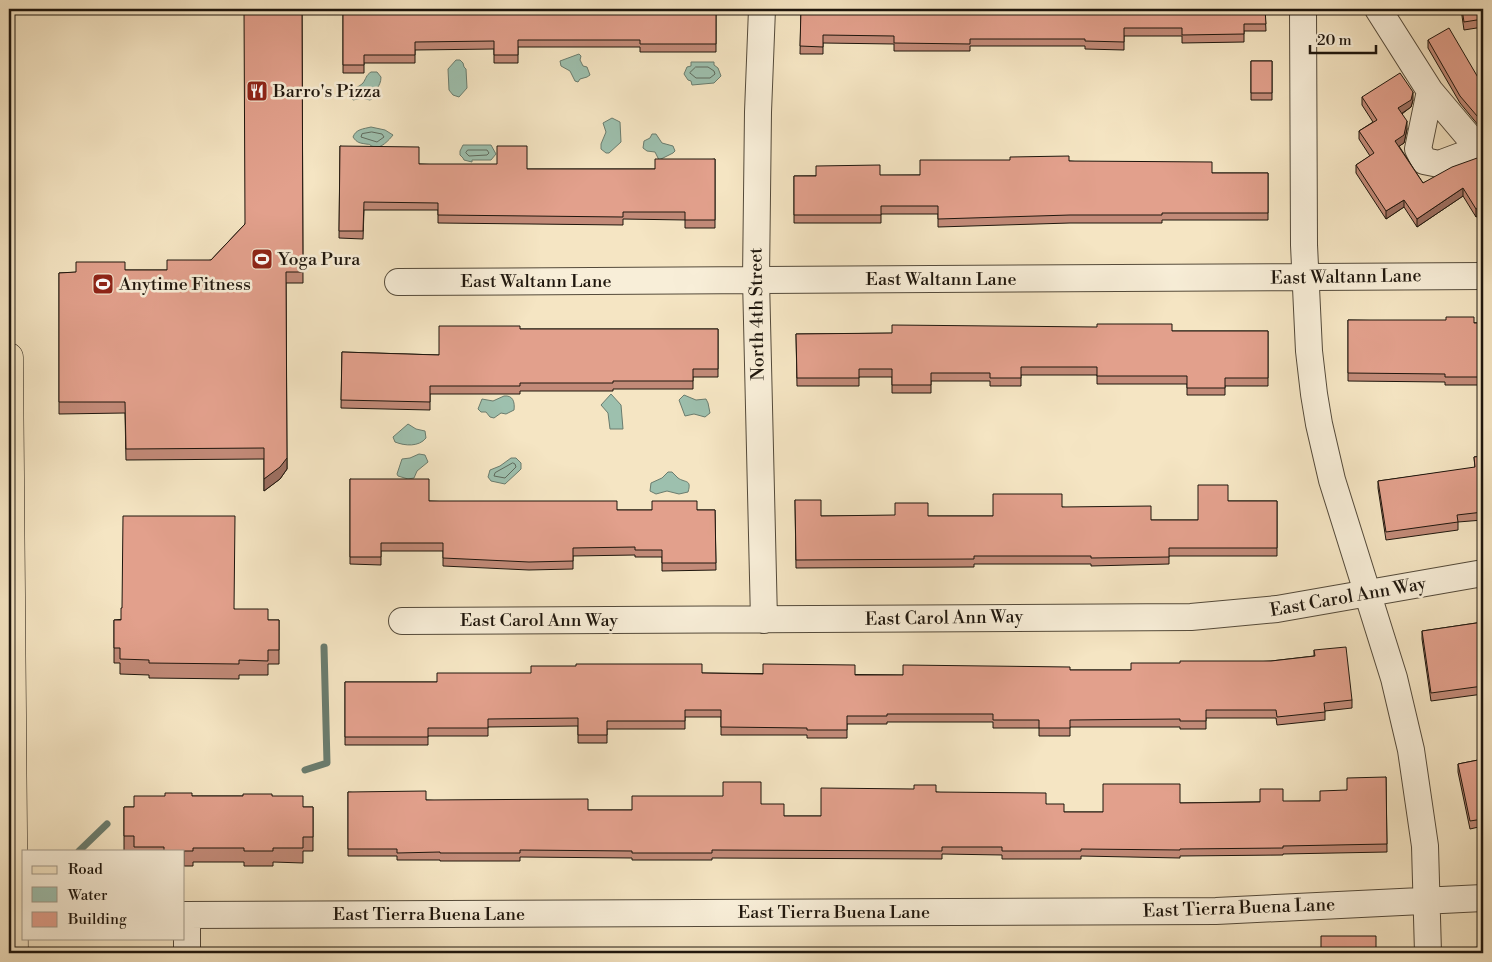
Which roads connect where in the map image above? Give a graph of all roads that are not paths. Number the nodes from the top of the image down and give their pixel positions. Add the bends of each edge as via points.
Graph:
1 (762, 9) edge
2 (1303, 9) edge
3 (1368, 9) edge
4 (1379, 9) edge
5 (1430, 91) junction
6 (1481, 149) edge
7 (1483, 276) edge
8 (1306, 278) junction
9 (756, 279) junction
10 (398, 282) dead end
11 (9, 358) edge
12 (1483, 573) edge
13 (1368, 594) junction
14 (764, 620) junction
15 (402, 621) dead end
16 (11, 841) edge
17 (1483, 898) edge
18 (1427, 901) junction
19 (185, 915) edge
20 (19, 917) edge
21 (14, 953) edge
22 (187, 953) edge
23 (1428, 953) edge

1 - 9 street, North 4th Street
2 - 8 street
3 - 4 street
4 - 5 street
5 - 6 street
5 - 6 street via 1418,149 1424,161 1439,164
7 - 8 street, East Waltann Lane
8 - 9 street, East Waltann Lane
8 - 13 street via 1309,351 1319,424 1332,480
9 - 10 street, East Waltann Lane
9 - 14 street, North 4th Street
11 - 16 main road
12 - 13 street, East Carol Ann Way
13 - 14 street, East Carol Ann Way via 1276,610 1192,617
13 - 18 street via 1394,678 1411,750 1425,846
14 - 15 street, East Carol Ann Way
16 - 20 main road
17 - 18 street, East Tierra Buena Lane
18 - 19 street, East Tierra Buena Lane via 1216,911
18 - 23 street
19 - 22 street
20 - 21 main road

